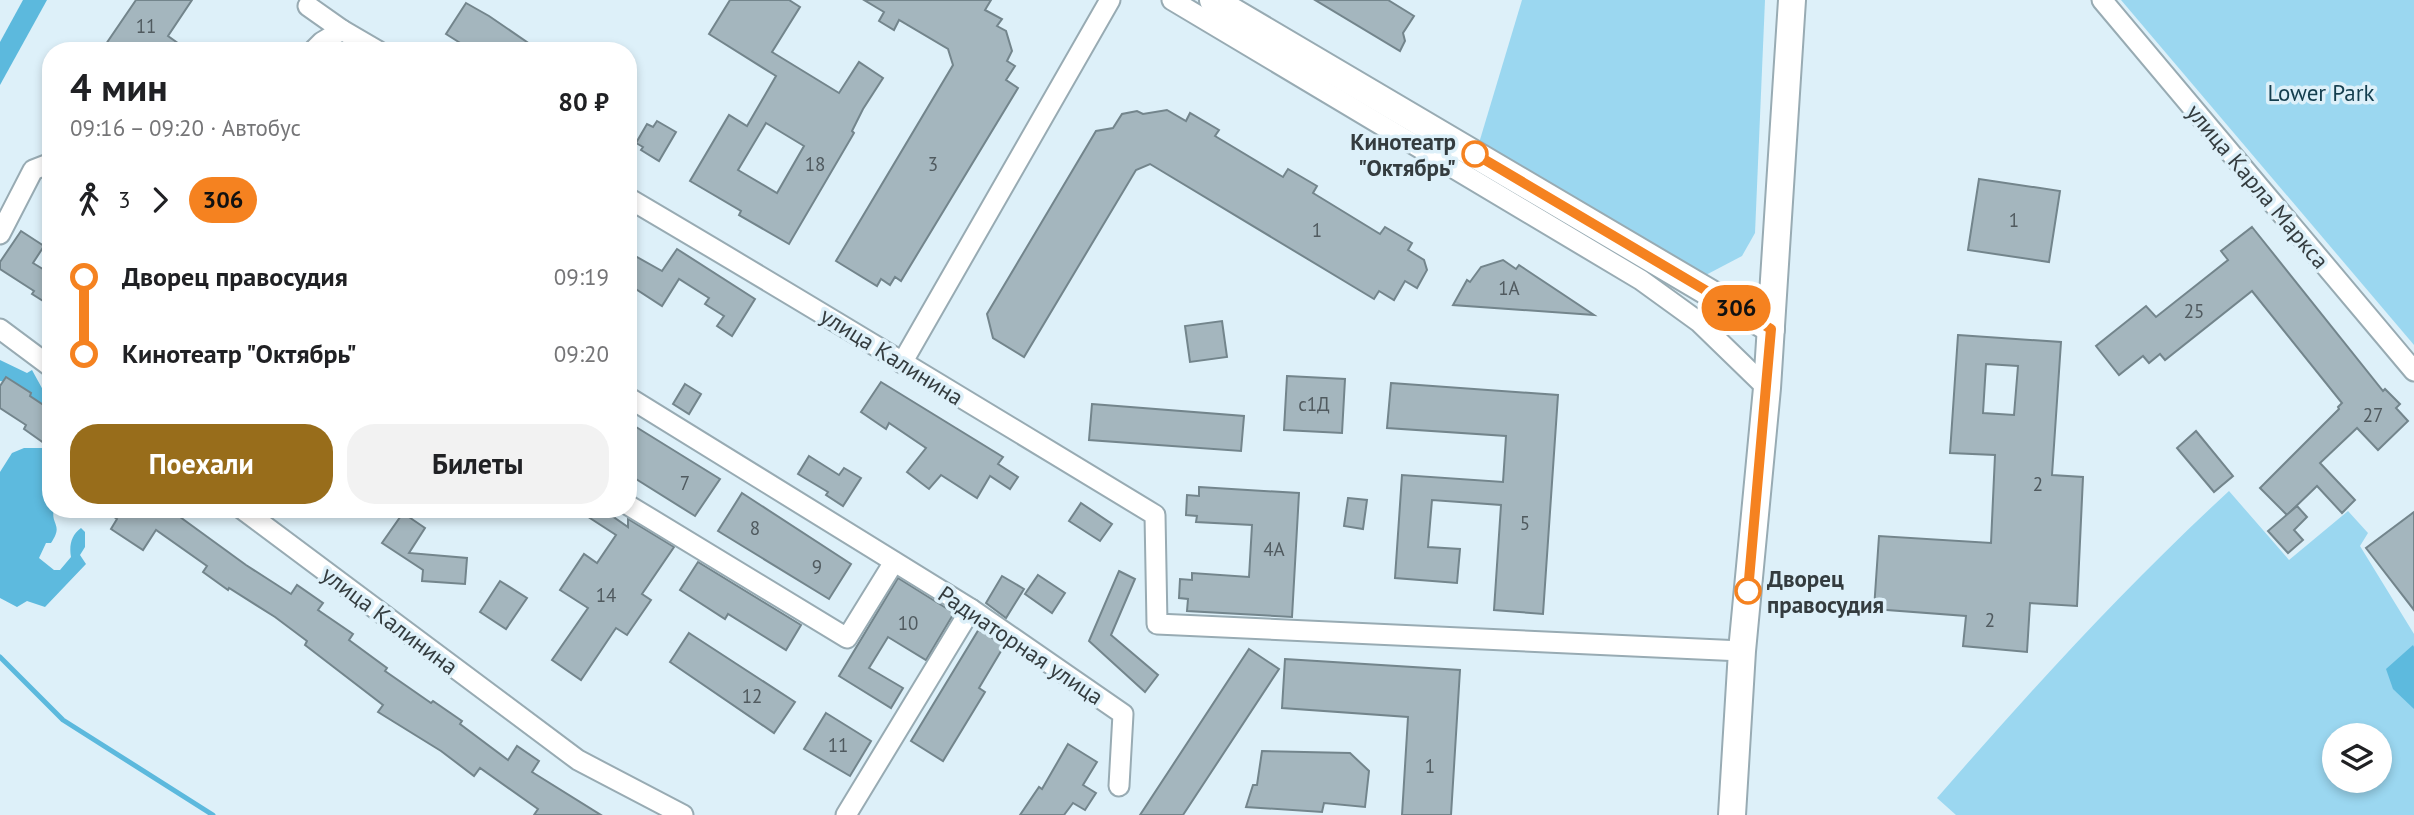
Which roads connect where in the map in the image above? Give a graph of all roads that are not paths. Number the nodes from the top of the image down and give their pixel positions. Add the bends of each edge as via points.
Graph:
1 (1110, 0) edge
2 (1172, 0) edge
3 (1213, 0) edge
4 (1792, 0) edge
5 (2102, 0) edge
6 (308, 6) dead end
7 (342, 30) junction
8 (321, 42) edge
9 (363, 42) edge
10 (42, 166) edge
11 (637, 203) edge
12 (0, 234) edge
13 (1646, 269) junction
14 (0, 329) edge
15 (1771, 329) junction
16 (42, 360) edge
17 (902, 363) junction
18 (2414, 371) edge
19 (1767, 388) junction
20 (637, 403) edge
21 (637, 510) edge
22 (254, 518) edge
23 (894, 562) junction
24 (971, 609) junction
25 (1742, 651) junction
26 (1119, 786) dead end
27 (683, 815) edge
28 (846, 815) edge
29 (1732, 815) edge

1 - 17 street
2 - 13 street
3 - 13 main road
4 - 15 main road
5 - 18 street, улица Карла Маркса
6 - 7 street
7 - 8 street
7 - 9 street
10 - 12 street via 33,170
11 - 17 street, улица Калинина
13 - 15 main road
13 - 19 street
14 - 16 street
15 - 19 main road
17 - 25 street, улица Калинина via 1155,515 1157,624
19 - 25 main road
20 - 23 street, Радиаторная улица
21 - 23 street via 847,638
22 - 27 street, улица Калинина via 578,760
23 - 24 street, Радиаторная улица
24 - 26 street, Радиаторная улица via 1123,715
24 - 28 street
25 - 29 main road

